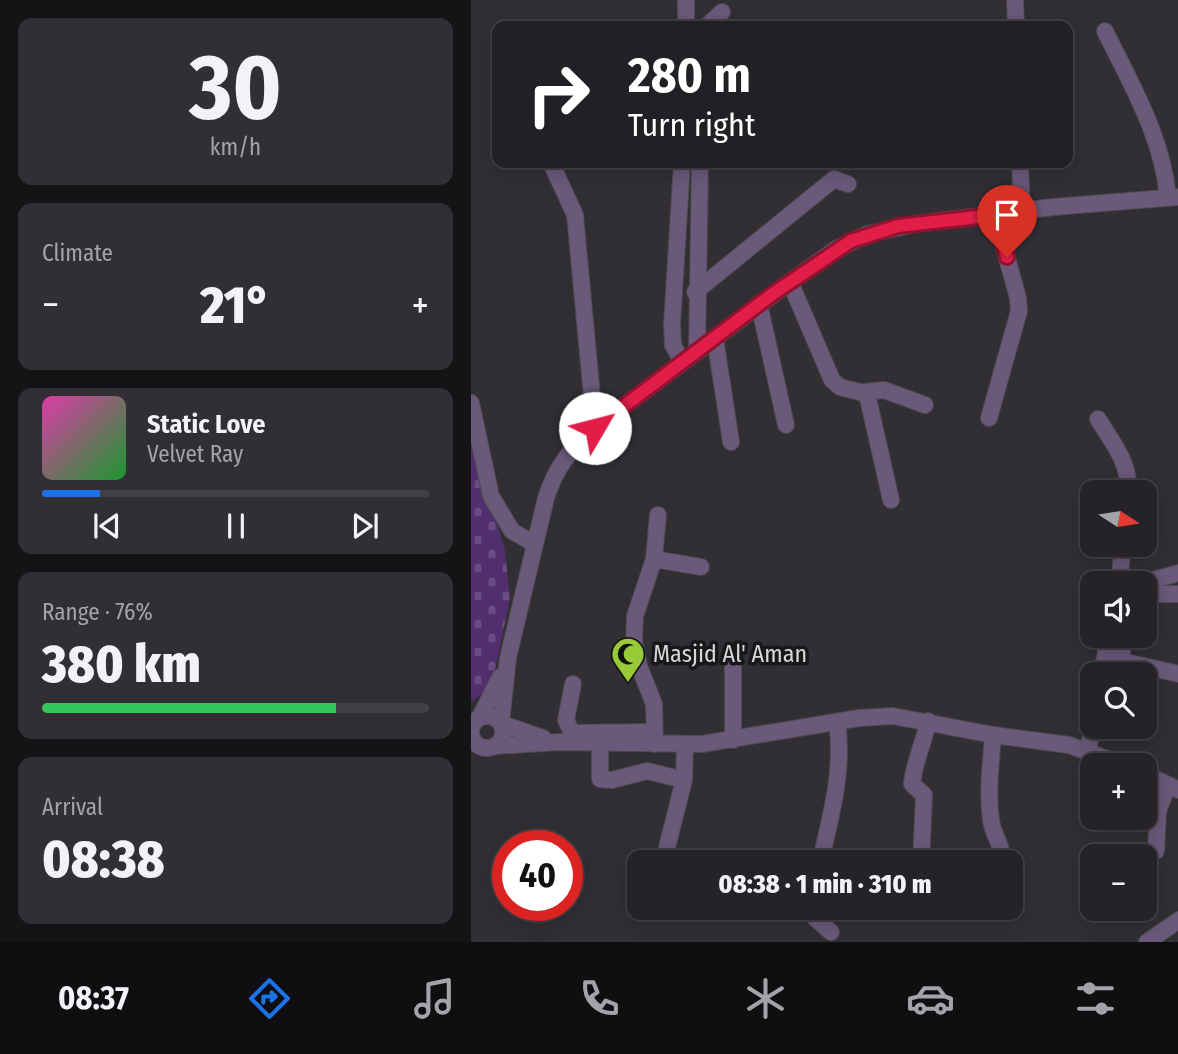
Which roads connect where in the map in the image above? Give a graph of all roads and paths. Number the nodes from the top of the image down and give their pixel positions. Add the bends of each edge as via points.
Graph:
1 (686, 0) edge
2 (1015, 0) edge
3 (722, 12) dead end
4 (686, 21) edge
5 (712, 21) edge
6 (1016, 21) edge
7 (1105, 31) dead end
8 (553, 168) edge
9 (682, 168) edge
10 (700, 168) edge
11 (1020, 168) edge
12 (848, 184) dead end
13 (1173, 197) edge
14 (1022, 211) junction
15 (995, 215) junction
16 (790, 282) junction
17 (695, 292) junction
18 (759, 304) junction
19 (715, 338) junction
20 (697, 351) junction
21 (682, 362) junction
22 (865, 392) junction
23 (471, 403) edge
24 (925, 405) dead end
25 (989, 418) dead end
26 (1098, 419) dead end
27 (786, 425) dead end
28 (595, 428) junction
29 (731, 442) dead end
30 (1130, 480) edge
31 (891, 500) dead end
32 (658, 515) dead end
33 (535, 544) junction
34 (654, 559) junction
35 (701, 568) dead end
36 (1178, 573) edge
37 (1157, 579) edge
38 (1157, 594) edge
39 (1178, 594) edge
40 (508, 658) junction
41 (733, 663) dead end
42 (1157, 672) edge
43 (1178, 674) edge
44 (573, 684) dead end
45 (477, 718) edge
46 (928, 721) junction
47 (837, 722) junction
48 (501, 724) junction
49 (994, 735) junction
50 (472, 738) edge
51 (654, 738) junction
52 (1090, 739) edge
53 (733, 740) junction
54 (559, 742) junction
55 (600, 743) junction
56 (685, 745) junction
57 (495, 746) junction
58 (1088, 749) junction
59 (1097, 753) edge
60 (685, 780) junction
61 (1157, 780) edge
62 (1173, 788) edge
63 (1156, 844) edge
64 (666, 850) edge
65 (823, 850) edge
66 (922, 850) edge
67 (1003, 850) edge
68 (817, 920) edge
69 (1178, 920) edge
70 (830, 932) dead end
71 (1147, 942) edge

1 - 4 street
2 - 6 street
3 - 5 street
7 - 13 street via 1150,121
8 - 28 street via 575,215
9 - 21 street via 672,325 673,345
10 - 17 street
11 - 14 street
12 - 17 street via 834,178
13 - 14 street
14 - 15 street
15 - 16 street via 914,223 868,234 836,249
15 - 25 street via 1019,311
16 - 18 street
16 - 22 street via 831,380 840,387
17 - 20 street
18 - 19 street
18 - 27 street
19 - 20 street
19 - 29 street
20 - 21 street
21 - 28 street
22 - 24 street via 884,390
22 - 31 street
23 - 33 street via 491,496 512,531
26 - 30 street via 1123,459
28 - 33 street via 567,454 554,474
32 - 34 street
33 - 40 street
34 - 35 street
34 - 51 street via 635,616 634,641 654,704
36 - 37 street
38 - 39 street
40 - 45 street
40 - 48 street
41 - 53 street
42 - 43 street
44 - 51 street via 566,720 572,733
45 - 48 street via 489,716
45 - 50 street
46 - 47 street via 893,716
46 - 49 street
46 - 66 street via 924,745 914,761 912,784 924,795
47 - 53 street
47 - 65 street via 837,785
48 - 54 street
48 - 57 street via 503,734
49 - 58 street
49 - 67 street via 988,800 991,825
50 - 57 street via 481,746
51 - 55 street
51 - 56 street
52 - 58 street
53 - 56 street
54 - 55 street
54 - 57 street
55 - 60 street via 600,779 647,771
56 - 60 street
58 - 59 street
60 - 64 street
61 - 62 street
62 - 63 street via 1158,811
68 - 70 street
69 - 71 street

